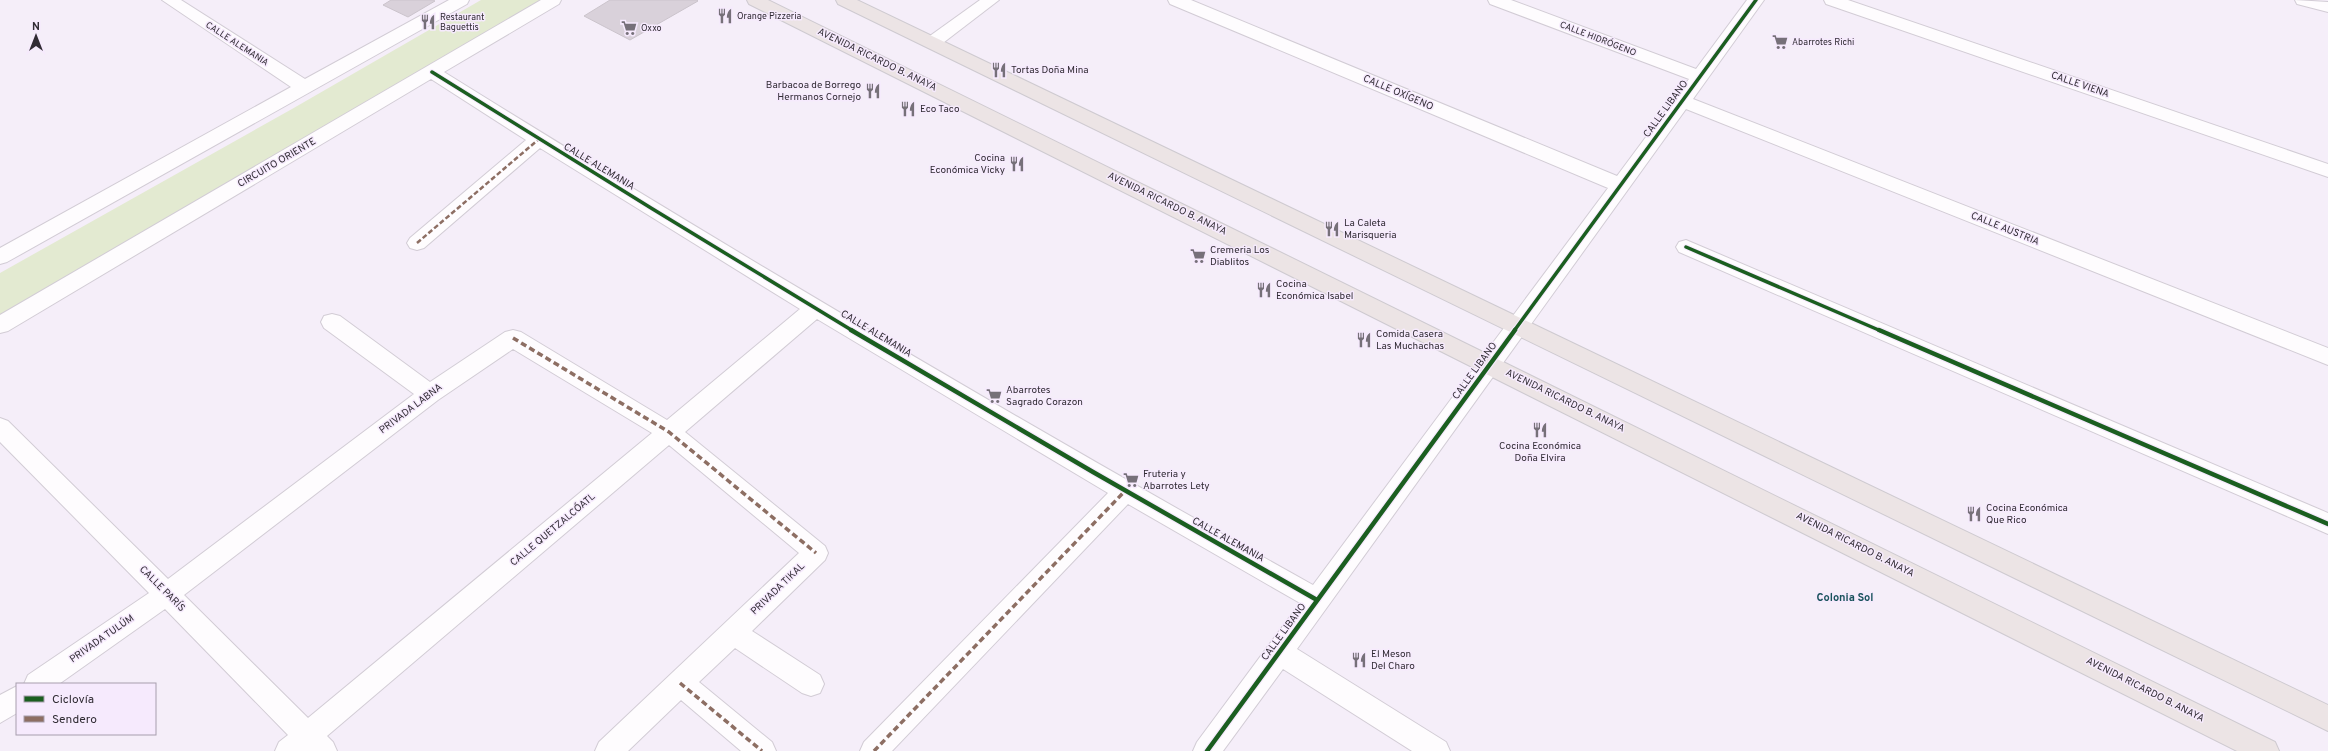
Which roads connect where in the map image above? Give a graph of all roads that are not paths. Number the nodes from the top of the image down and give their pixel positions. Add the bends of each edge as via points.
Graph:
1 (170, 0) edge
2 (461, 0) edge
3 (552, 0) edge
4 (756, 0) edge
5 (844, 0) edge
6 (992, 0) edge
7 (1176, 0) edge
8 (1756, 0) edge
9 (1832, 0) edge
10 (2303, 0) edge
11 (1503, 1) edge
12 (2328, 7) edge
13 (933, 42) junction
14 (432, 72) junction
15 (1699, 77) junction
16 (304, 87) junction
17 (1682, 101) junction
18 (538, 139) junction
19 (2328, 171) edge
20 (1620, 185) junction
21 (417, 243) dead end
22 (1686, 247) dead end
23 (0, 257) edge
24 (816, 308) junction
25 (332, 322) dead end
26 (0, 325) edge
27 (1517, 326) junction
28 (2328, 357) edge
29 (1490, 364) junction
30 (430, 394) junction
31 (0, 427) edge
32 (669, 432) junction
33 (1124, 492) junction
34 (2328, 524) edge
35 (167, 594) junction
36 (1318, 600) junction
37 (733, 632) junction
38 (1279, 652) junction
39 (38, 683) edge
40 (680, 683) junction
41 (811, 684) dead end
42 (16, 699) edge
43 (0, 710) edge
44 (2328, 718) edge
45 (315, 743) edge
46 (289, 751) edge
47 (609, 751) edge
48 (762, 751) edge
49 (874, 751) edge
50 (1207, 751) edge
51 (1436, 751) edge
52 (2266, 751) edge

1 - 16 street, CALLE ALEMANIA
2 - 16 street
3 - 14 street, CIRCUITO ORIENTE
4 - 29 main road, AVENIDA RICARDO B. ANAYA
5 - 13 main road
6 - 13 street
7 - 20 street, CALLE OXÍGENO
8 - 15 street, CALLE LIBANO
9 - 19 street, CALLE VIENA
10 - 12 street
11 - 15 street, CALLE HIDRÓGENO
13 - 27 main road
14 - 18 street, CALLE ALEMANIA
14 - 26 street, CIRCUITO ORIENTE
15 - 17 street, CALLE LIBANO
16 - 23 street
17 - 20 street, CALLE LIBANO
17 - 28 street, CALLE AUSTRIA
18 - 21 street
18 - 24 street, CALLE ALEMANIA
20 - 27 street, CALLE LIBANO
22 - 34 street
24 - 32 street, CALLE QUETZALCÓATL
24 - 33 street, CALLE ALEMANIA
25 - 30 street
27 - 29 street, CALLE LIBANO
27 - 44 main road
29 - 36 street, CALLE LIBANO
29 - 52 main road, AVENIDA RICARDO B. ANAYA
30 - 32 street, PRIVADA LABNA via 513,338
30 - 35 street, PRIVADA LABNA
31 - 35 street, CALLE PARÍS
32 - 37 street, PRIVADA TIKAL via 816,553
32 - 45 street, CALLE QUETZALCÓATL
33 - 36 street, CALLE ALEMANIA
33 - 49 street
35 - 39 street, PRIVADA TULÚM
35 - 45 street, CALLE PARÍS
36 - 38 street, CALLE LIBANO
37 - 40 street, PRIVADA TIKAL
37 - 41 street
38 - 50 street, CALLE LIBANO
38 - 51 street
40 - 47 street, PRIVADA TIKAL
40 - 48 street
42 - 43 street
45 - 46 street, CALLE QUETZALCÓATL

